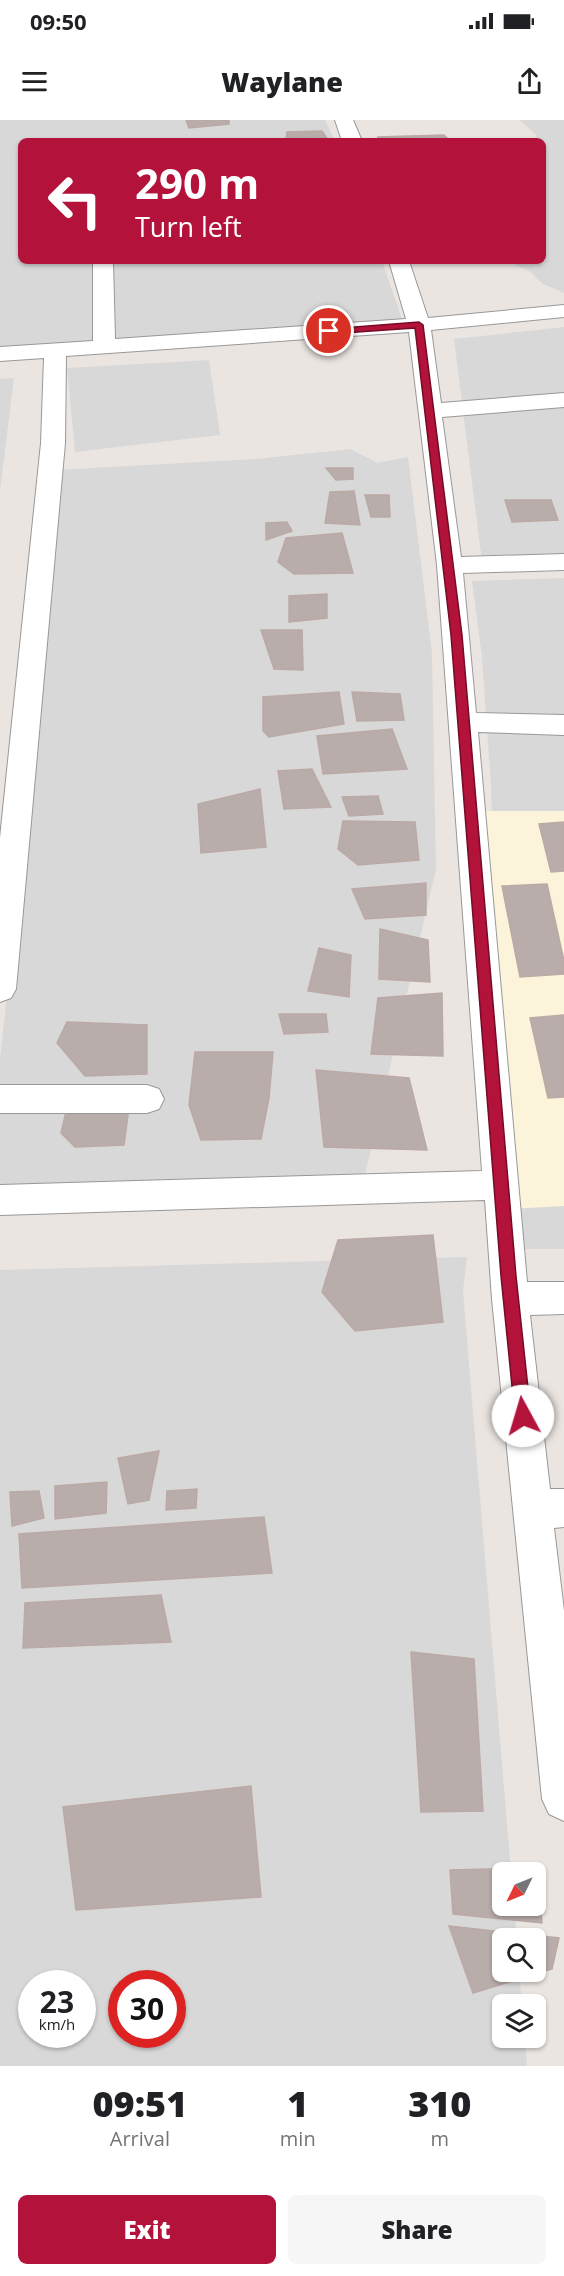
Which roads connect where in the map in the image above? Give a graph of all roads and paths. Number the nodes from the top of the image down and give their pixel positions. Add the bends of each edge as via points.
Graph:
1 (344, 120) edge
2 (351, 138) edge
3 (103, 264) edge
4 (400, 264) edge
5 (564, 311) edge
6 (419, 325) junction
7 (104, 348) junction
8 (55, 351) junction
9 (0, 354) edge
10 (564, 400) edge
11 (430, 411) junction
12 (564, 562) edge
13 (450, 565) junction
14 (464, 722) junction
15 (564, 725) edge
16 (0, 989) edge
17 (0, 1099) edge
18 (147, 1099) dead end
19 (501, 1185) junction
20 (0, 1200) edge
21 (564, 1298) edge
22 (510, 1299) junction
23 (548, 1509) edge
24 (564, 1799) edge

1 - 2 street
3 - 7 street
4 - 6 street
5 - 6 street
6 - 7 street
6 - 11 street
7 - 8 street
8 - 9 street
8 - 16 street via 52,443
10 - 11 street
11 - 13 street
12 - 13 street
13 - 14 street
14 - 15 street
14 - 19 street
17 - 18 street
19 - 20 street
19 - 22 street
21 - 22 street
22 - 23 street
23 - 24 street

